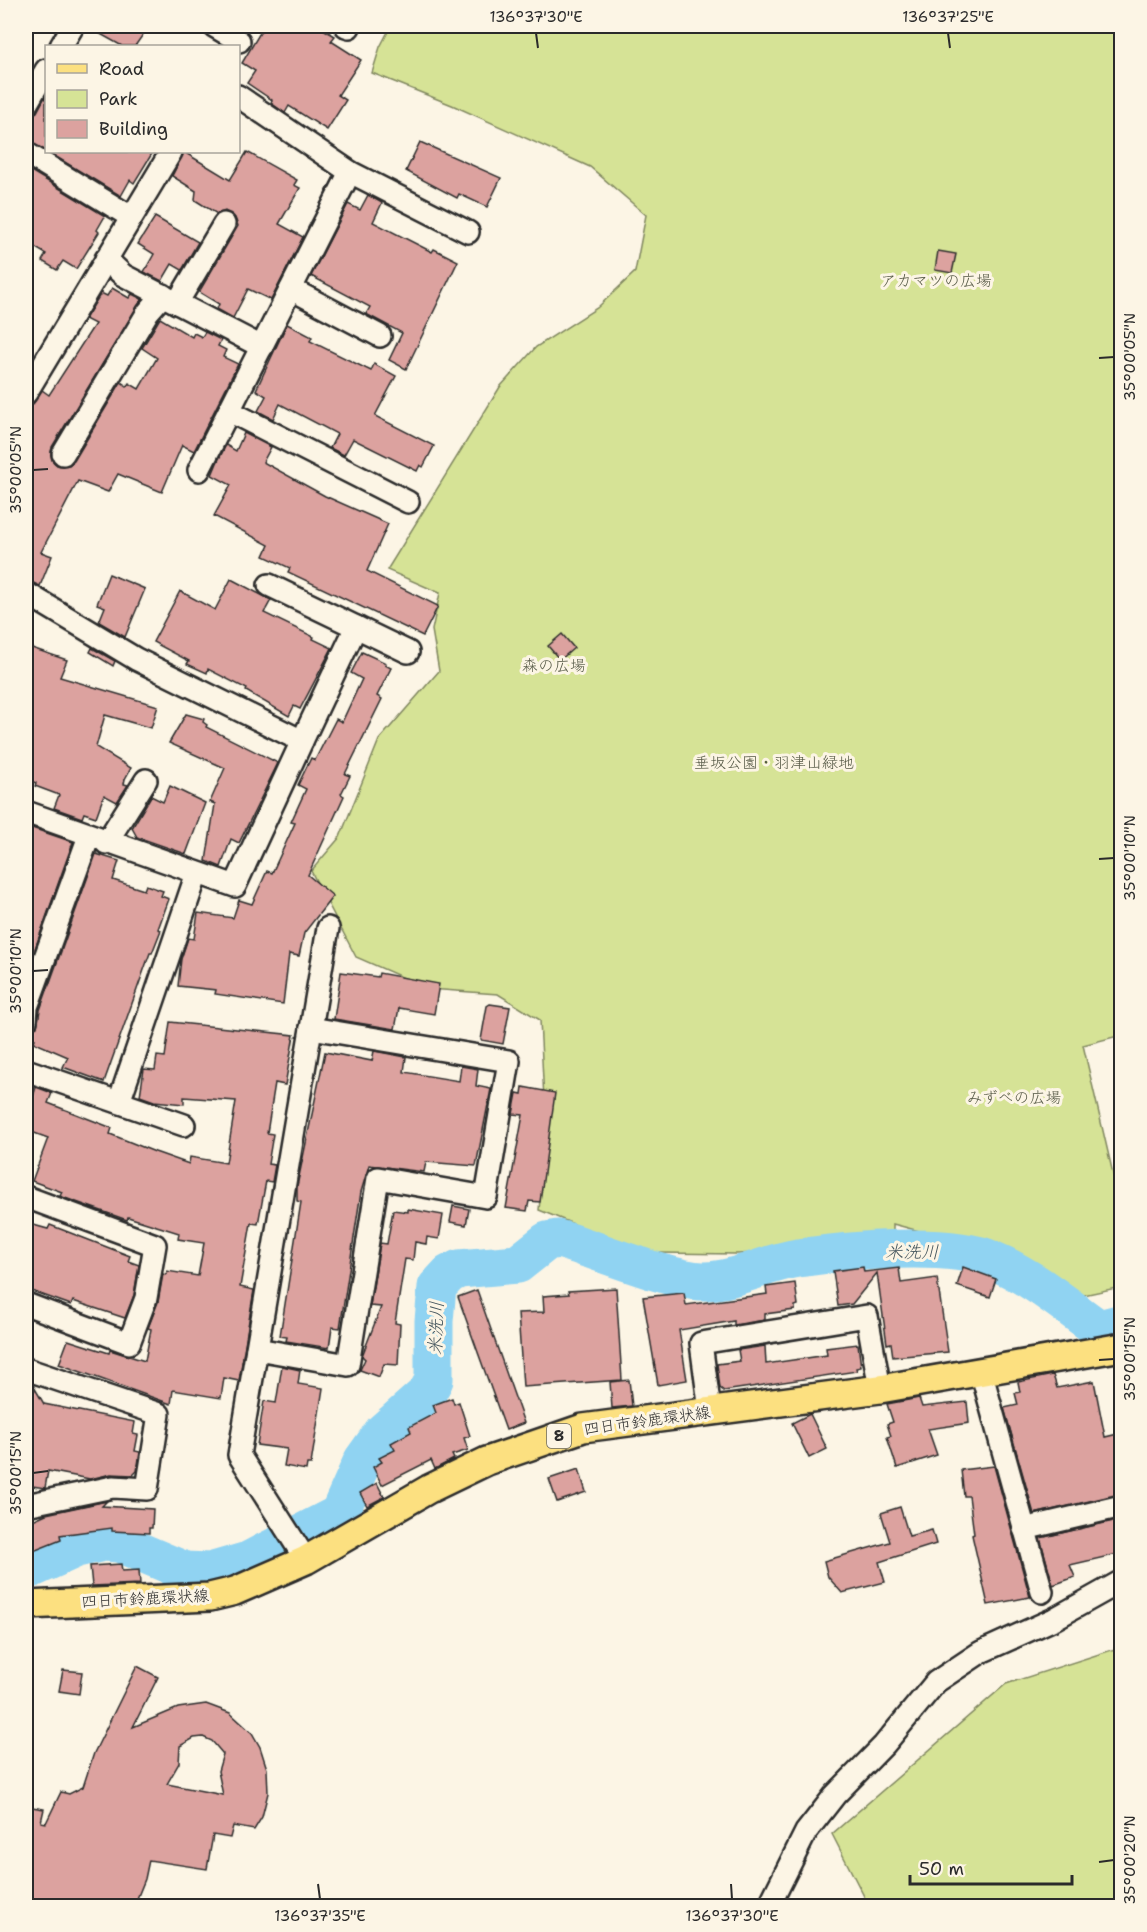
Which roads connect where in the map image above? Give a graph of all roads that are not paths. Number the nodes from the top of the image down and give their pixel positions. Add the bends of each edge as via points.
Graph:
1 (74, 26) edge
2 (214, 26) edge
3 (241, 38) edge
4 (62, 45) edge
5 (45, 72) edge
6 (240, 97) edge
7 (26, 105) edge
8 (26, 153) edge
9 (170, 153) edge
10 (350, 172) junction
11 (131, 218) junction
12 (224, 224) dead end
13 (468, 232) dead end
14 (105, 260) junction
15 (291, 289) junction
16 (170, 299) junction
17 (380, 336) dead end
18 (262, 347) junction
19 (27, 387) edge
20 (229, 411) junction
21 (63, 454) dead end
22 (199, 470) dead end
23 (408, 502) dead end
24 (269, 585) dead end
25 (26, 593) edge
26 (356, 627) junction
27 (408, 652) dead end
28 (302, 741) junction
29 (146, 780) dead end
30 (26, 812) edge
31 (97, 839) junction
32 (197, 873) junction
33 (328, 928) dead end
34 (26, 1012) edge
35 (311, 1028) junction
36 (26, 1070) edge
37 (119, 1102) junction
38 (184, 1125) dead end
39 (26, 1197) edge
40 (26, 1304) edge
41 (257, 1349) junction
42 (1120, 1351) edge
43 (26, 1369) edge
44 (981, 1371) junction
45 (880, 1389) junction
46 (710, 1411) junction
47 (26, 1505) edge
48 (1122, 1506) edge
49 (1024, 1529) junction
50 (304, 1557) junction
51 (1122, 1581) edge
52 (1042, 1592) dead end
53 (26, 1605) edge
54 (769, 1906) edge

1 - 4 street
2 - 3 street
5 - 7 street
6 - 10 street
8 - 11 street
9 - 11 street
10 - 13 street
10 - 15 street
11 - 14 street
12 - 16 street
14 - 16 street
14 - 19 street
15 - 17 street
15 - 18 street
16 - 18 street
16 - 21 street via 148,312
18 - 20 street
20 - 22 street
20 - 23 street
24 - 26 street
25 - 28 street via 154,669
26 - 27 street
26 - 28 street
28 - 32 street via 235,886
29 - 31 street
30 - 31 street
31 - 32 street
31 - 34 street
32 - 37 street
33 - 35 street
35 - 41 street
35 - 41 street via 510,1061 486,1197 378,1178 348,1365
36 - 37 street
37 - 38 street
39 - 40 street via 155,1245 146,1298 129,1343
41 - 50 street via 240,1455
42 - 44 main road, 四日市鈴鹿環状線 / 8
43 - 47 street via 159,1414 147,1489 113,1487
44 - 45 main road, 四日市鈴鹿環状線 / 8
44 - 49 street
45 - 46 main road, 四日市鈴鹿環状線 / 8
45 - 46 street via 867,1316 701,1342
46 - 50 main road, 四日市鈴鹿環状線 / 8 via 583,1428 530,1445 429,1489
48 - 49 street
49 - 52 street
50 - 53 main road, 四日市鈴鹿環状線 / 8 via 235,1591 210,1597
51 - 54 street via 1054,1619 981,1652 936,1682 806,1832

